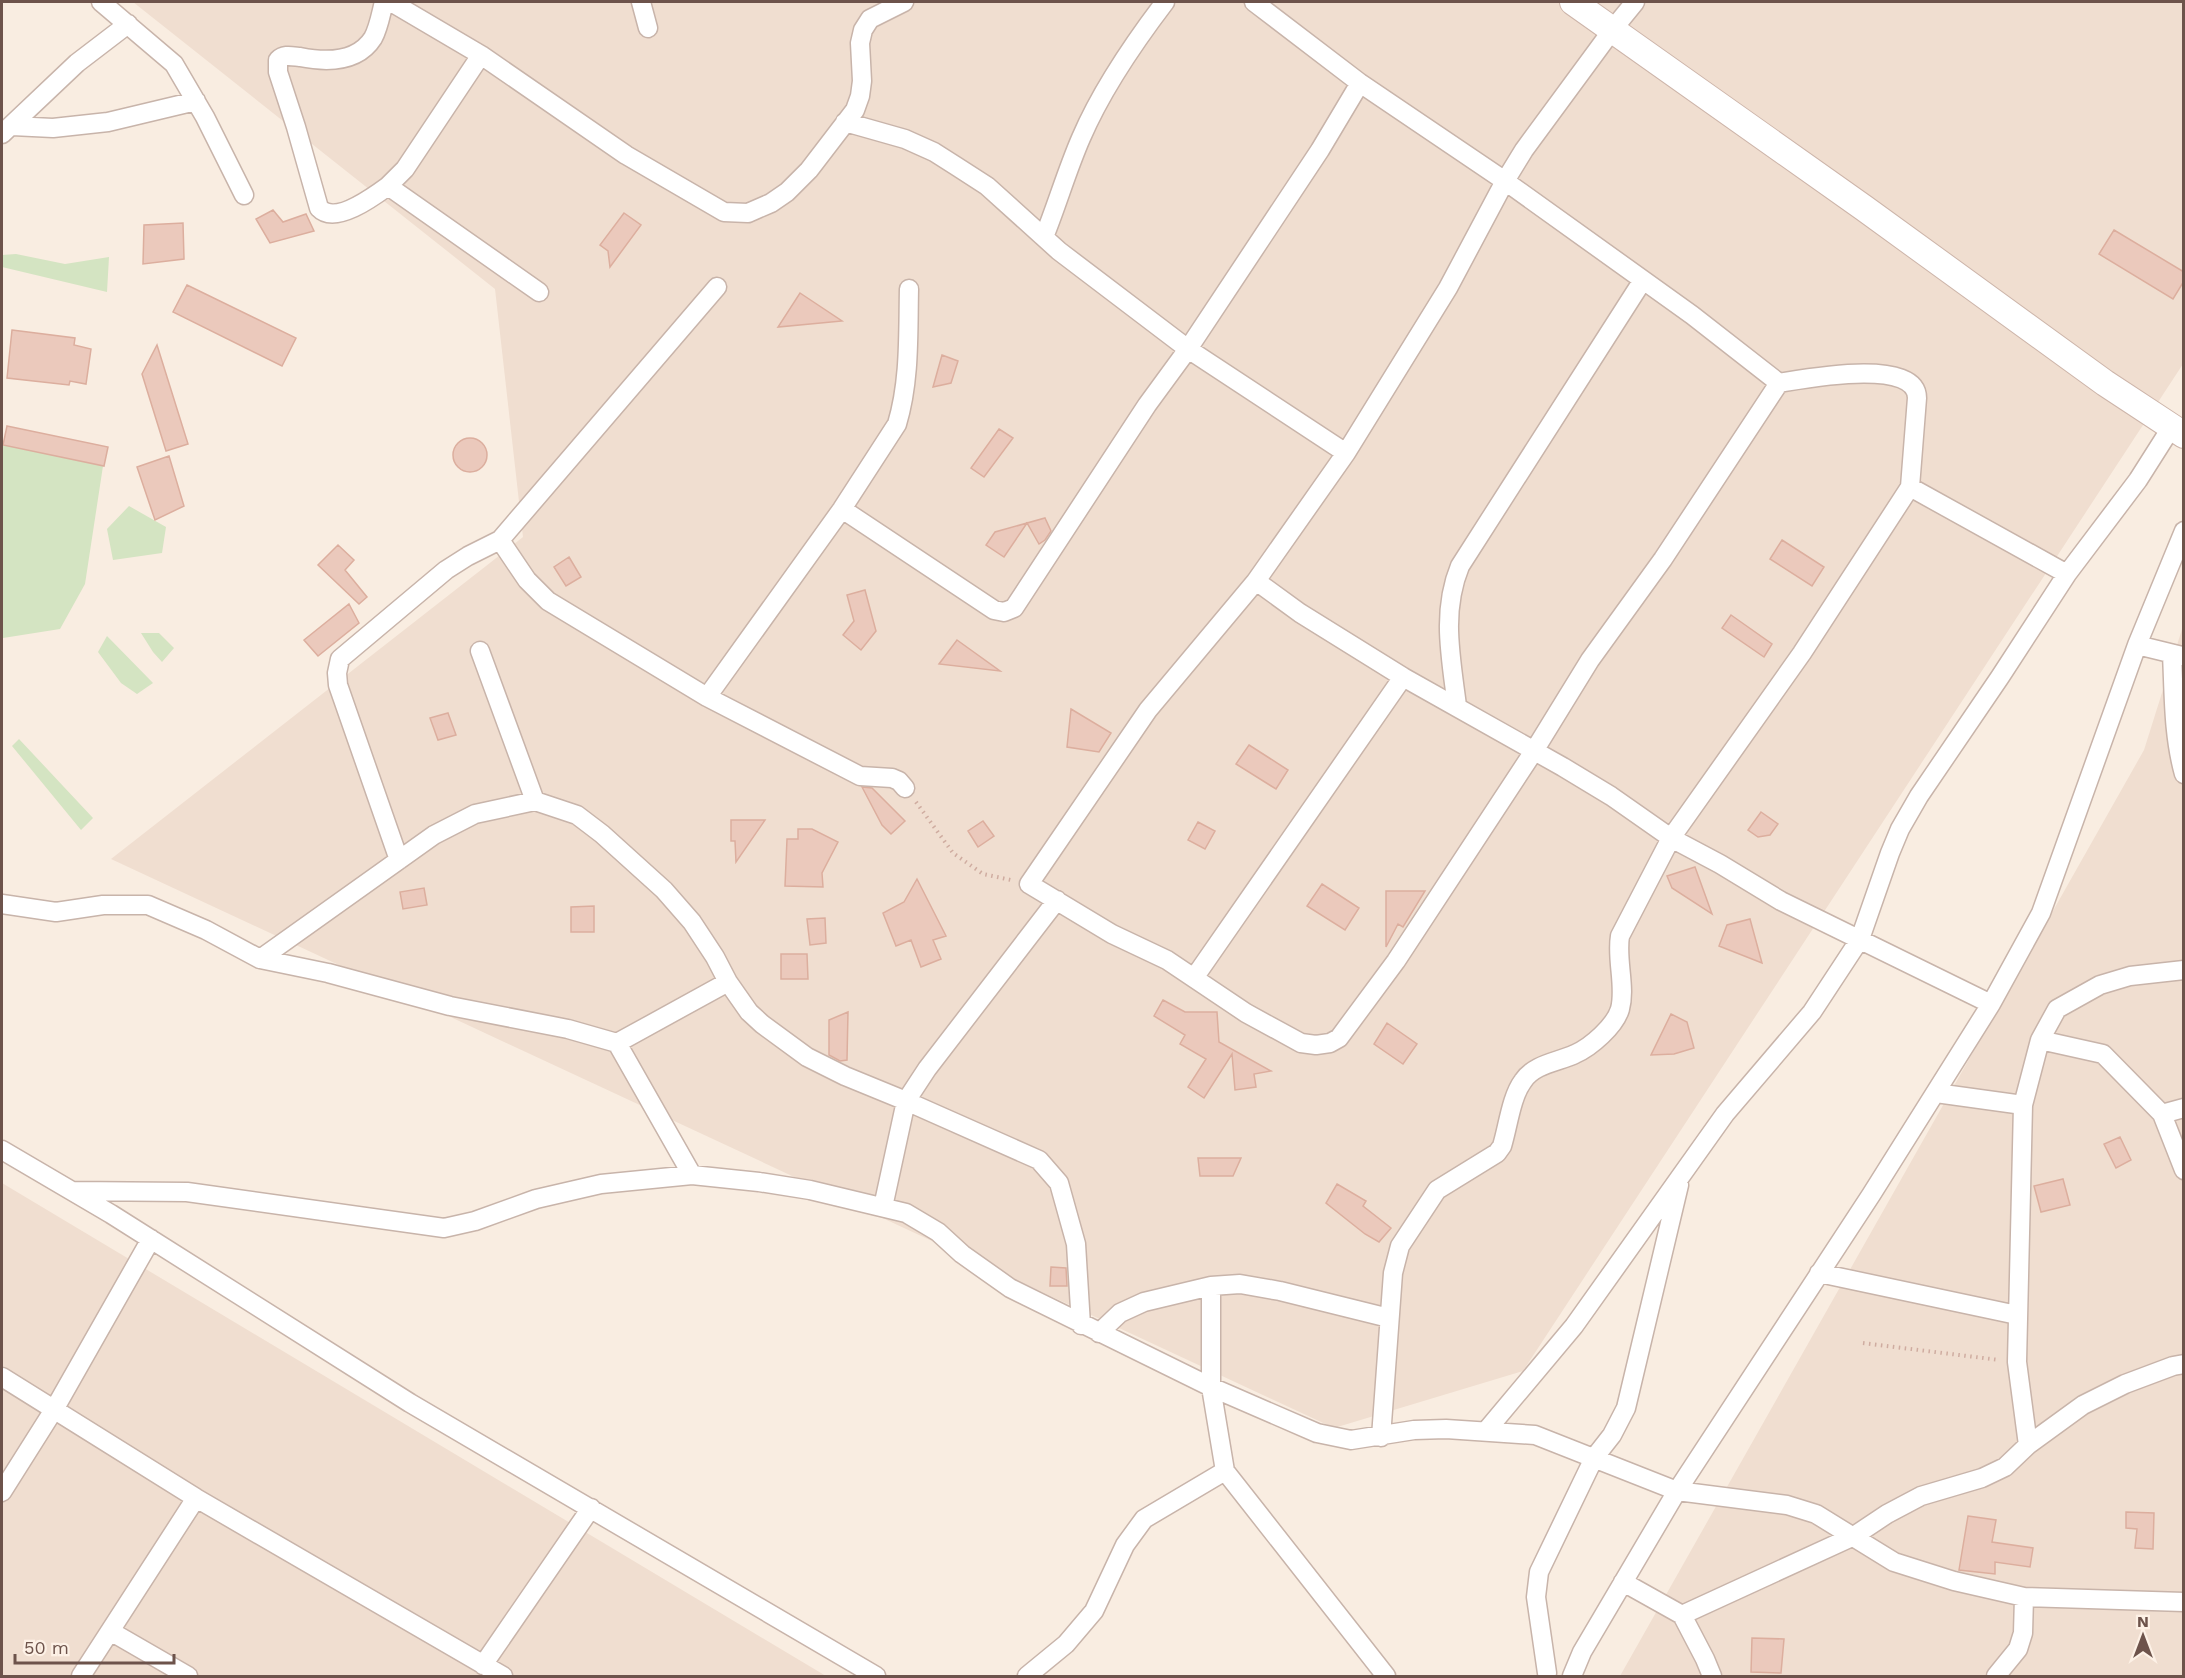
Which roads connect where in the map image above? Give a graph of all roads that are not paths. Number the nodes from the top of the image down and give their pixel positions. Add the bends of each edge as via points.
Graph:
1 (101, 2) edge
2 (384, 2) edge
3 (391, 2) edge
4 (641, 2) edge
5 (904, 2) edge
6 (1165, 2) edge
7 (1254, 2) edge
8 (1573, 2) edge
9 (1635, 2) edge
10 (868, 10) edge
11 (128, 24) junction
12 (648, 28) dead end
13 (1612, 29) junction
14 (481, 55) junction
15 (1360, 83) junction
16 (196, 101) junction
17 (845, 122) junction
18 (7, 130) edge
19 (1505, 181) junction
20 (388, 186) junction
21 (244, 195) dead end
22 (1044, 237) junction
23 (1643, 280) junction
24 (717, 287) dead end
25 (909, 289) dead end
26 (539, 292) dead end
27 (1188, 349) junction
28 (1779, 383) junction
29 (2177, 432) edge
30 (1346, 453) junction
31 (1910, 487) junction
32 (842, 510) junction
33 (2184, 531) edge
34 (500, 540) junction
35 (2067, 574) junction
36 (1256, 581) junction
37 (2137, 645) junction
38 (480, 651) dead end
39 (2178, 655) edge
40 (1403, 677) junction
41 (707, 697) junction
42 (1457, 706) junction
43 (1534, 751) junction
44 (2184, 774) edge
45 (905, 788) road end
46 (535, 801) junction
47 (1671, 838) junction
48 (399, 860) junction
49 (1057, 900) junction
50 (2, 904) edge
51 (1860, 939) junction
52 (260, 958) junction
53 (2184, 970) edge
54 (1194, 978) junction
55 (728, 982) junction
56 (1991, 1004) junction
57 (2040, 1040) junction
58 (617, 1043) junction
59 (1936, 1093) junction
60 (906, 1101) junction
61 (2023, 1105) junction
62 (2184, 1108) edge
63 (2162, 1114) junction
64 (2, 1150) edge
65 (2184, 1170) edge
66 (692, 1175) junction
67 (1682, 1175) junction
68 (72, 1191) junction
69 (883, 1207) junction
70 (151, 1239) junction
71 (1819, 1273) junction
72 (1211, 1287) junction
73 (2017, 1315) junction
74 (1389, 1318) junction
75 (1081, 1325) junction
76 (1100, 1333) junction
77 (2184, 1364) edge
78 (2, 1377) edge
79 (1210, 1388) junction
80 (55, 1408) junction
81 (1486, 1431) junction
82 (1381, 1437) junction
83 (2028, 1445) junction
84 (1594, 1458) junction
85 (1225, 1470) junction
86 (1677, 1491) junction
87 (2, 1492) edge
88 (196, 1498) junction
89 (591, 1508) junction
90 (1854, 1536) junction
91 (1623, 1582) junction
92 (2024, 1597) junction
93 (2184, 1602) edge
94 (1682, 1615) junction
95 (110, 1631) junction
96 (1582, 1652) junction
97 (483, 1665) junction
98 (1543, 1675) edge
99 (81, 1677) edge
100 (188, 1677) edge
101 (503, 1677) edge
102 (876, 1677) edge
103 (1027, 1677) edge
104 (1386, 1677) edge
105 (1572, 1677) edge
106 (1712, 1677) edge
107 (1996, 1677) edge

1 - 11 street
2 - 20 street via 373,37 358,53 318,61 281,57 276,65 319,208 330,215 340,212 362,204
3 - 14 street
4 - 12 street
5 - 10 street
6 - 22 street via 1125,56 1080,139
7 - 15 street
8 - 13 street
9 - 13 street
10 - 17 street via 860,43 860,96
11 - 16 street via 174,64
11 - 18 street via 77,63
13 - 19 street
13 - 29 street
14 - 17 street via 626,155 724,212 758,210 787,192
14 - 20 street via 405,169
15 - 19 street
15 - 27 street
16 - 18 street via 108,122
16 - 21 street
17 - 22 street via 905,139 934,152 987,186
19 - 23 street
19 - 30 street via 1448,288
20 - 26 street
22 - 27 street
23 - 28 street
23 - 42 street via 1460,566 1448,609
24 - 34 street
25 - 32 street via 902,408 897,424
27 - 30 street
27 - 32 street via 1014,608 994,610
28 - 31 street via 1872,373 1892,375 1914,386 1917,398
28 - 43 street via 1663,559 1590,660
29 - 35 street
30 - 36 street
31 - 35 street
31 - 47 street via 1802,653
32 - 41 street
33 - 37 street
34 - 41 street via 527,580 548,601
34 - 48 street via 446,570 340,659 338,685
35 - 51 street via 1900,829
36 - 40 street
36 - 49 street via 1148,710 1029,884
37 - 39 street
37 - 56 street via 2041,914
38 - 46 street
39 - 44 street via 2175,729
40 - 42 street
40 - 54 street
41 - 45 street via 860,776 892,778
42 - 43 street
43 - 47 street via 1611,796
43 - 54 street via 1396,961 1339,1038 1316,1045 1301,1043
46 - 48 street via 475,814 434,835
46 - 55 street via 577,815 664,890 692,922
47 - 51 street via 1781,901
47 - 74 street via 1620,936 1622,1000 1615,1021 1577,1053 1537,1068 1523,1080 1497,1154 1437,1190 1400,1246 1392,1274
48 - 52 street
49 - 54 street
49 - 60 street
50 - 52 street via 56,912 103,905 148,905
51 - 56 street
51 - 67 street via 1812,1012 1725,1114
52 - 58 street
53 - 57 street via 2130,976 2100,985 2057,1009
55 - 58 street
55 - 60 street via 749,1012 807,1057
56 - 59 street
57 - 61 street
57 - 63 street via 2103,1054
58 - 66 street
59 - 61 street
59 - 71 street
60 - 69 street
60 - 75 street via 1039,1160 1059,1183 1076,1244
61 - 73 street
62 - 63 street
63 - 65 street
64 - 68 street
66 - 68 street via 601,1184 536,1198 444,1228 187,1192
66 - 69 street via 810,1190
67 - 81 street via 1574,1326
67 - 84 street via 1626,1408
68 - 70 street
69 - 75 street via 906,1213 938,1232 1010,1288
70 - 80 street
70 - 89 street via 410,1403
71 - 73 street
71 - 86 street
72 - 74 street via 1240,1284
72 - 76 street via 1144,1302 1120,1313
72 - 79 street
73 - 83 street via 2017,1362
74 - 82 street
75 - 76 street
76 - 79 street
77 - 83 street via 2125,1384 2083,1405
78 - 80 street
79 - 82 street via 1317,1433 1351,1440
79 - 85 street
80 - 87 street
80 - 88 street
81 - 82 street via 1414,1430
81 - 84 street via 1535,1435
83 - 90 street via 2005,1467 1921,1496
84 - 86 street
84 - 98 street via 1539,1572 1536,1597
85 - 103 street via 1144,1519 1125,1545 1094,1611 1066,1644
85 - 104 street
86 - 90 street via 1787,1505 1816,1514
86 - 91 street
88 - 95 street
88 - 97 street
89 - 97 street
89 - 102 street
90 - 92 street via 1912,1569
90 - 94 street
91 - 94 street
91 - 96 street
92 - 93 street
92 - 107 street via 2023,1633 2018,1649
94 - 106 street
95 - 99 street
95 - 100 street
96 - 98 street
96 - 105 street
97 - 101 street

